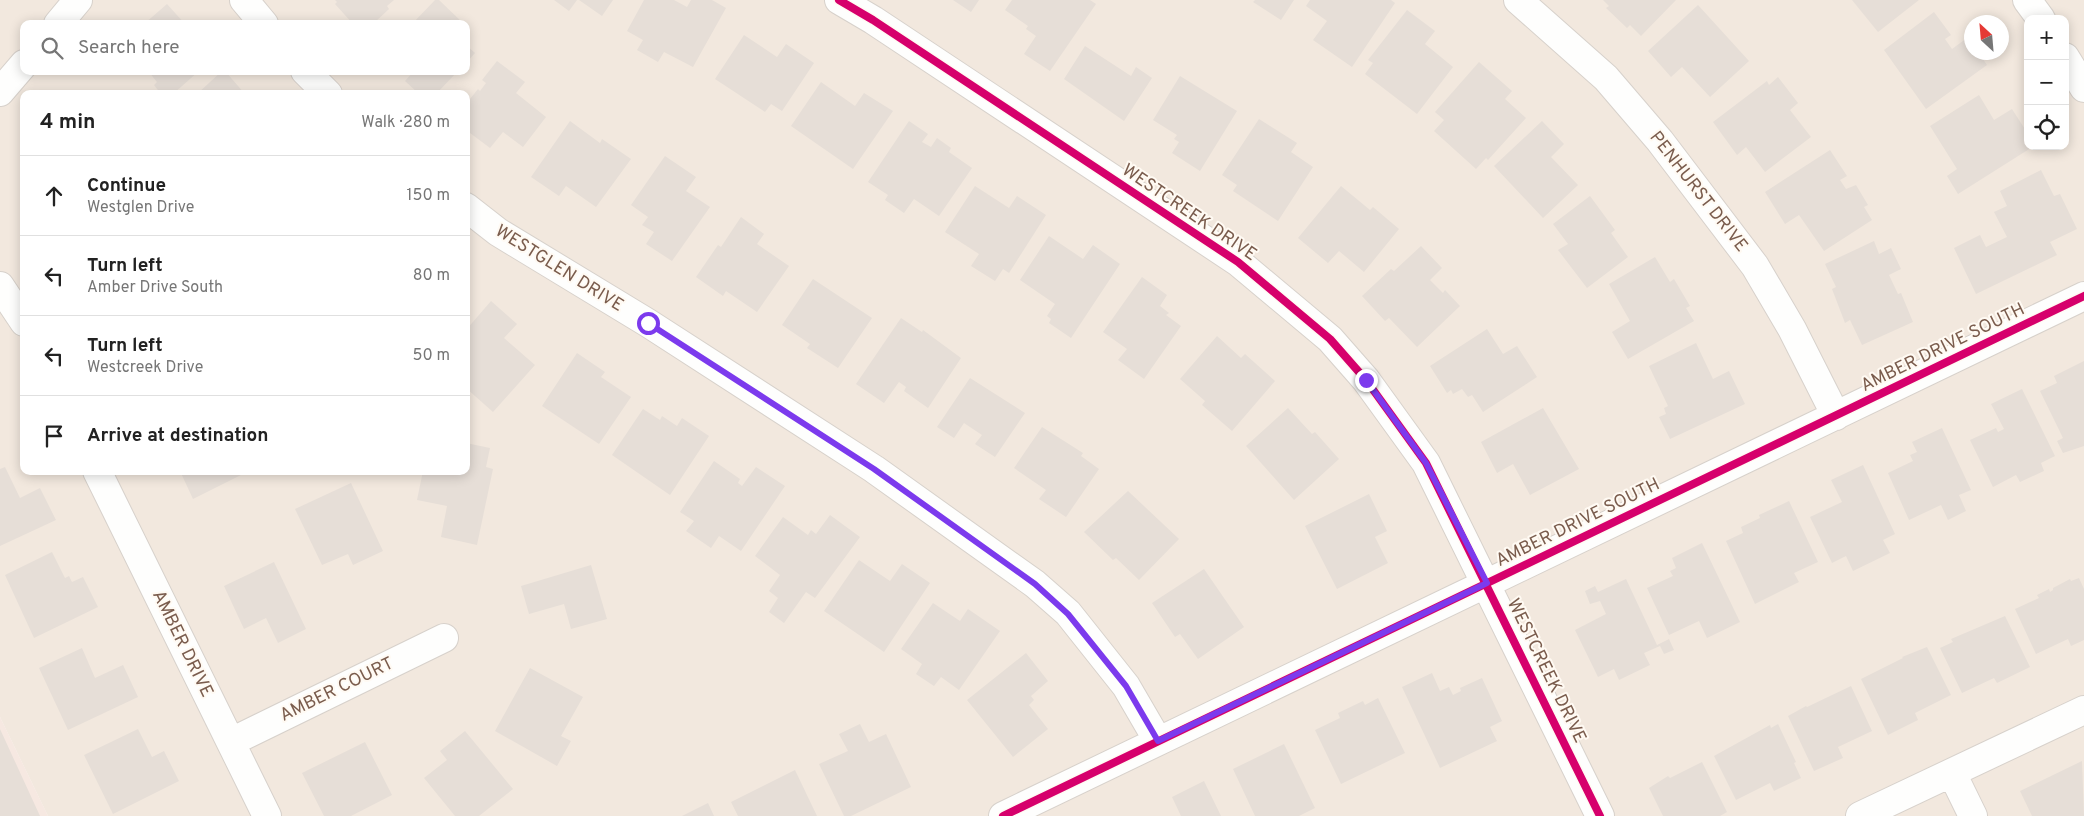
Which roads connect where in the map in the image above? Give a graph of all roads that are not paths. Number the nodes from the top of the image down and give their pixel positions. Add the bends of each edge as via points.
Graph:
1 (78, 0) edge
2 (244, 0) edge
3 (839, 0) edge
4 (1518, 0) edge
5 (2027, 0) edge
6 (2038, 15) edge
7 (61, 20) edge
8 (261, 20) edge
9 (2067, 60) edge
10 (20, 69) edge
11 (309, 75) edge
12 (2084, 88) edge
13 (324, 90) edge
14 (0, 92) edge
15 (470, 210) edge
16 (0, 286) edge
17 (2084, 296) edge
18 (20, 316) edge
19 (1836, 416) junction
20 (99, 475) edge
21 (1487, 583) junction
22 (444, 638) dead end
23 (2084, 710) edge
24 (1158, 741) junction
25 (231, 742) junction
26 (1952, 773) junction
27 (266, 816) edge
28 (1003, 816) edge
29 (1600, 816) edge
30 (1860, 816) edge
31 (1973, 816) edge

1 - 7 street
2 - 8 street
3 - 21 street, WESTCREEK DRIVE via 1238,262 1330,339 1366,380 1426,463
4 - 19 street, PENHURST DRIVE via 1606,78 1660,140 1755,266 1792,328
5 - 6 street
9 - 12 street
10 - 14 street
11 - 13 street
15 - 24 street, WESTGLEN DRIVE via 498,232 648,323 874,469 1035,584 1068,614 1126,686
16 - 18 street
17 - 19 street, AMBER DRIVE SOUTH
19 - 21 street, AMBER DRIVE SOUTH
20 - 25 street, AMBER DRIVE
21 - 24 street, AMBER DRIVE SOUTH
21 - 29 street, WESTCREEK DRIVE
22 - 25 street, AMBER COURT
23 - 26 street
24 - 28 street, AMBER DRIVE SOUTH
25 - 27 street, AMBER DRIVE
26 - 30 street
26 - 31 street

